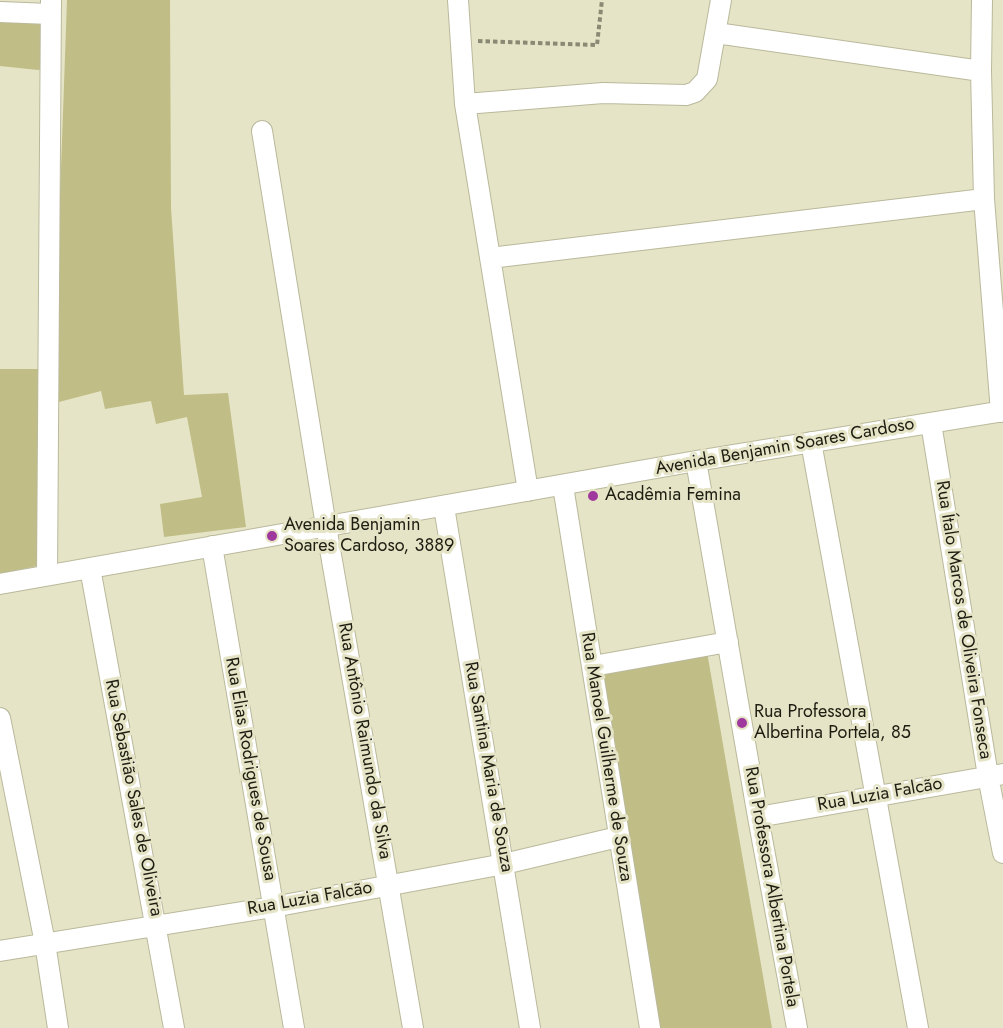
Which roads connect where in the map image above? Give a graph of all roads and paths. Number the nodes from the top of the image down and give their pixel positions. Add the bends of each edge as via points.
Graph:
1 (458, 0) edge
2 (602, 0) edge
3 (721, 0) edge
4 (982, 0) edge
5 (50, 7) edge
6 (0, 12) edge
7 (716, 33) junction
8 (460, 41) junction
9 (981, 71) junction
10 (465, 104) junction
11 (262, 131) dead end
12 (984, 199) junction
13 (490, 258) junction
14 (1002, 412) edge
15 (931, 423) junction
16 (811, 442) junction
17 (696, 461) junction
18 (562, 486) junction
19 (528, 491) junction
20 (444, 507) junction
21 (326, 526) junction
22 (212, 546) junction
23 (90, 568) junction
24 (47, 575) junction
25 (0, 584) edge
26 (728, 642) junction
27 (593, 666) junction
28 (0, 718) edge
29 (996, 775) edge
30 (875, 796) junction
31 (758, 817) junction
32 (618, 837) junction
33 (1003, 853) edge
34 (504, 864) junction
35 (389, 885) junction
36 (273, 907) junction
37 (157, 926) junction
38 (45, 943) junction
39 (0, 951) edge
40 (58, 1028) edge
41 (174, 1028) edge
42 (294, 1028) edge
43 (413, 1028) edge
44 (530, 1028) edge
45 (650, 1028) edge
46 (797, 1028) edge
47 (918, 1028) edge

1 - 8 street
2 - 8 path via 597,45
3 - 7 street
4 - 9 street
5 - 6 street
5 - 24 street
7 - 9 street
7 - 10 street via 707,79 695,92 686,95 603,93
8 - 10 street
9 - 12 street
10 - 13 street
11 - 21 street, Rua Antônio Raimundo da Silva
12 - 13 street
12 - 14 street
13 - 19 street
14 - 15 street, Avenida Benjamin Soares Cardoso
15 - 16 street, Avenida Benjamin Soares Cardoso
15 - 29 street, Rua Ítalo Marcos de Oliveira Fonseca
16 - 17 street, Avenida Benjamin Soares Cardoso
16 - 30 street
17 - 18 street, Avenida Benjamin Soares Cardoso
17 - 26 street, Rua Professora Albertina Portela
18 - 19 street, Avenida Benjamin Soares Cardoso
18 - 27 street, Rua Manoel Guilherme de Souza
19 - 20 street, Avenida Benjamin Soares Cardoso
20 - 21 street, Avenida Benjamin Soares Cardoso
20 - 34 street, Rua Santina Maria de Souza
21 - 22 street, Avenida Benjamin Soares Cardoso
21 - 35 street, Rua Antônio Raimundo da Silva
22 - 23 street, Avenida Benjamin Soares Cardoso
22 - 36 street, Rua Elias Rodrigues de Sousa
23 - 24 street, Avenida Benjamin Soares Cardoso
23 - 37 street, Rua Sebastião Sales de Oliveira
24 - 25 street, Avenida Benjamin Soares Cardoso
26 - 27 street
26 - 31 street, Rua Professora Albertina Portela
27 - 32 street, Rua Manoel Guilherme de Souza
28 - 38 street
29 - 30 street, Rua Luzia Falcão
29 - 33 street, Rua Ítalo Marcos de Oliveira Fonseca
30 - 31 street, Rua Luzia Falcão
30 - 47 street
31 - 46 street, Rua Professora Albertina Portela
32 - 34 street, Rua Luzia Falcão
32 - 45 street, Rua Manoel Guilherme de Souza
34 - 35 street, Rua Luzia Falcão
34 - 44 street, Rua Santina Maria de Souza
35 - 36 street, Rua Luzia Falcão
35 - 43 street, Rua Antônio Raimundo da Silva
36 - 37 street, Rua Luzia Falcão
36 - 42 street, Rua Elias Rodrigues de Sousa
37 - 38 street, Rua Luzia Falcão
37 - 41 street, Rua Sebastião Sales de Oliveira
38 - 39 street, Rua Luzia Falcão
38 - 40 street

